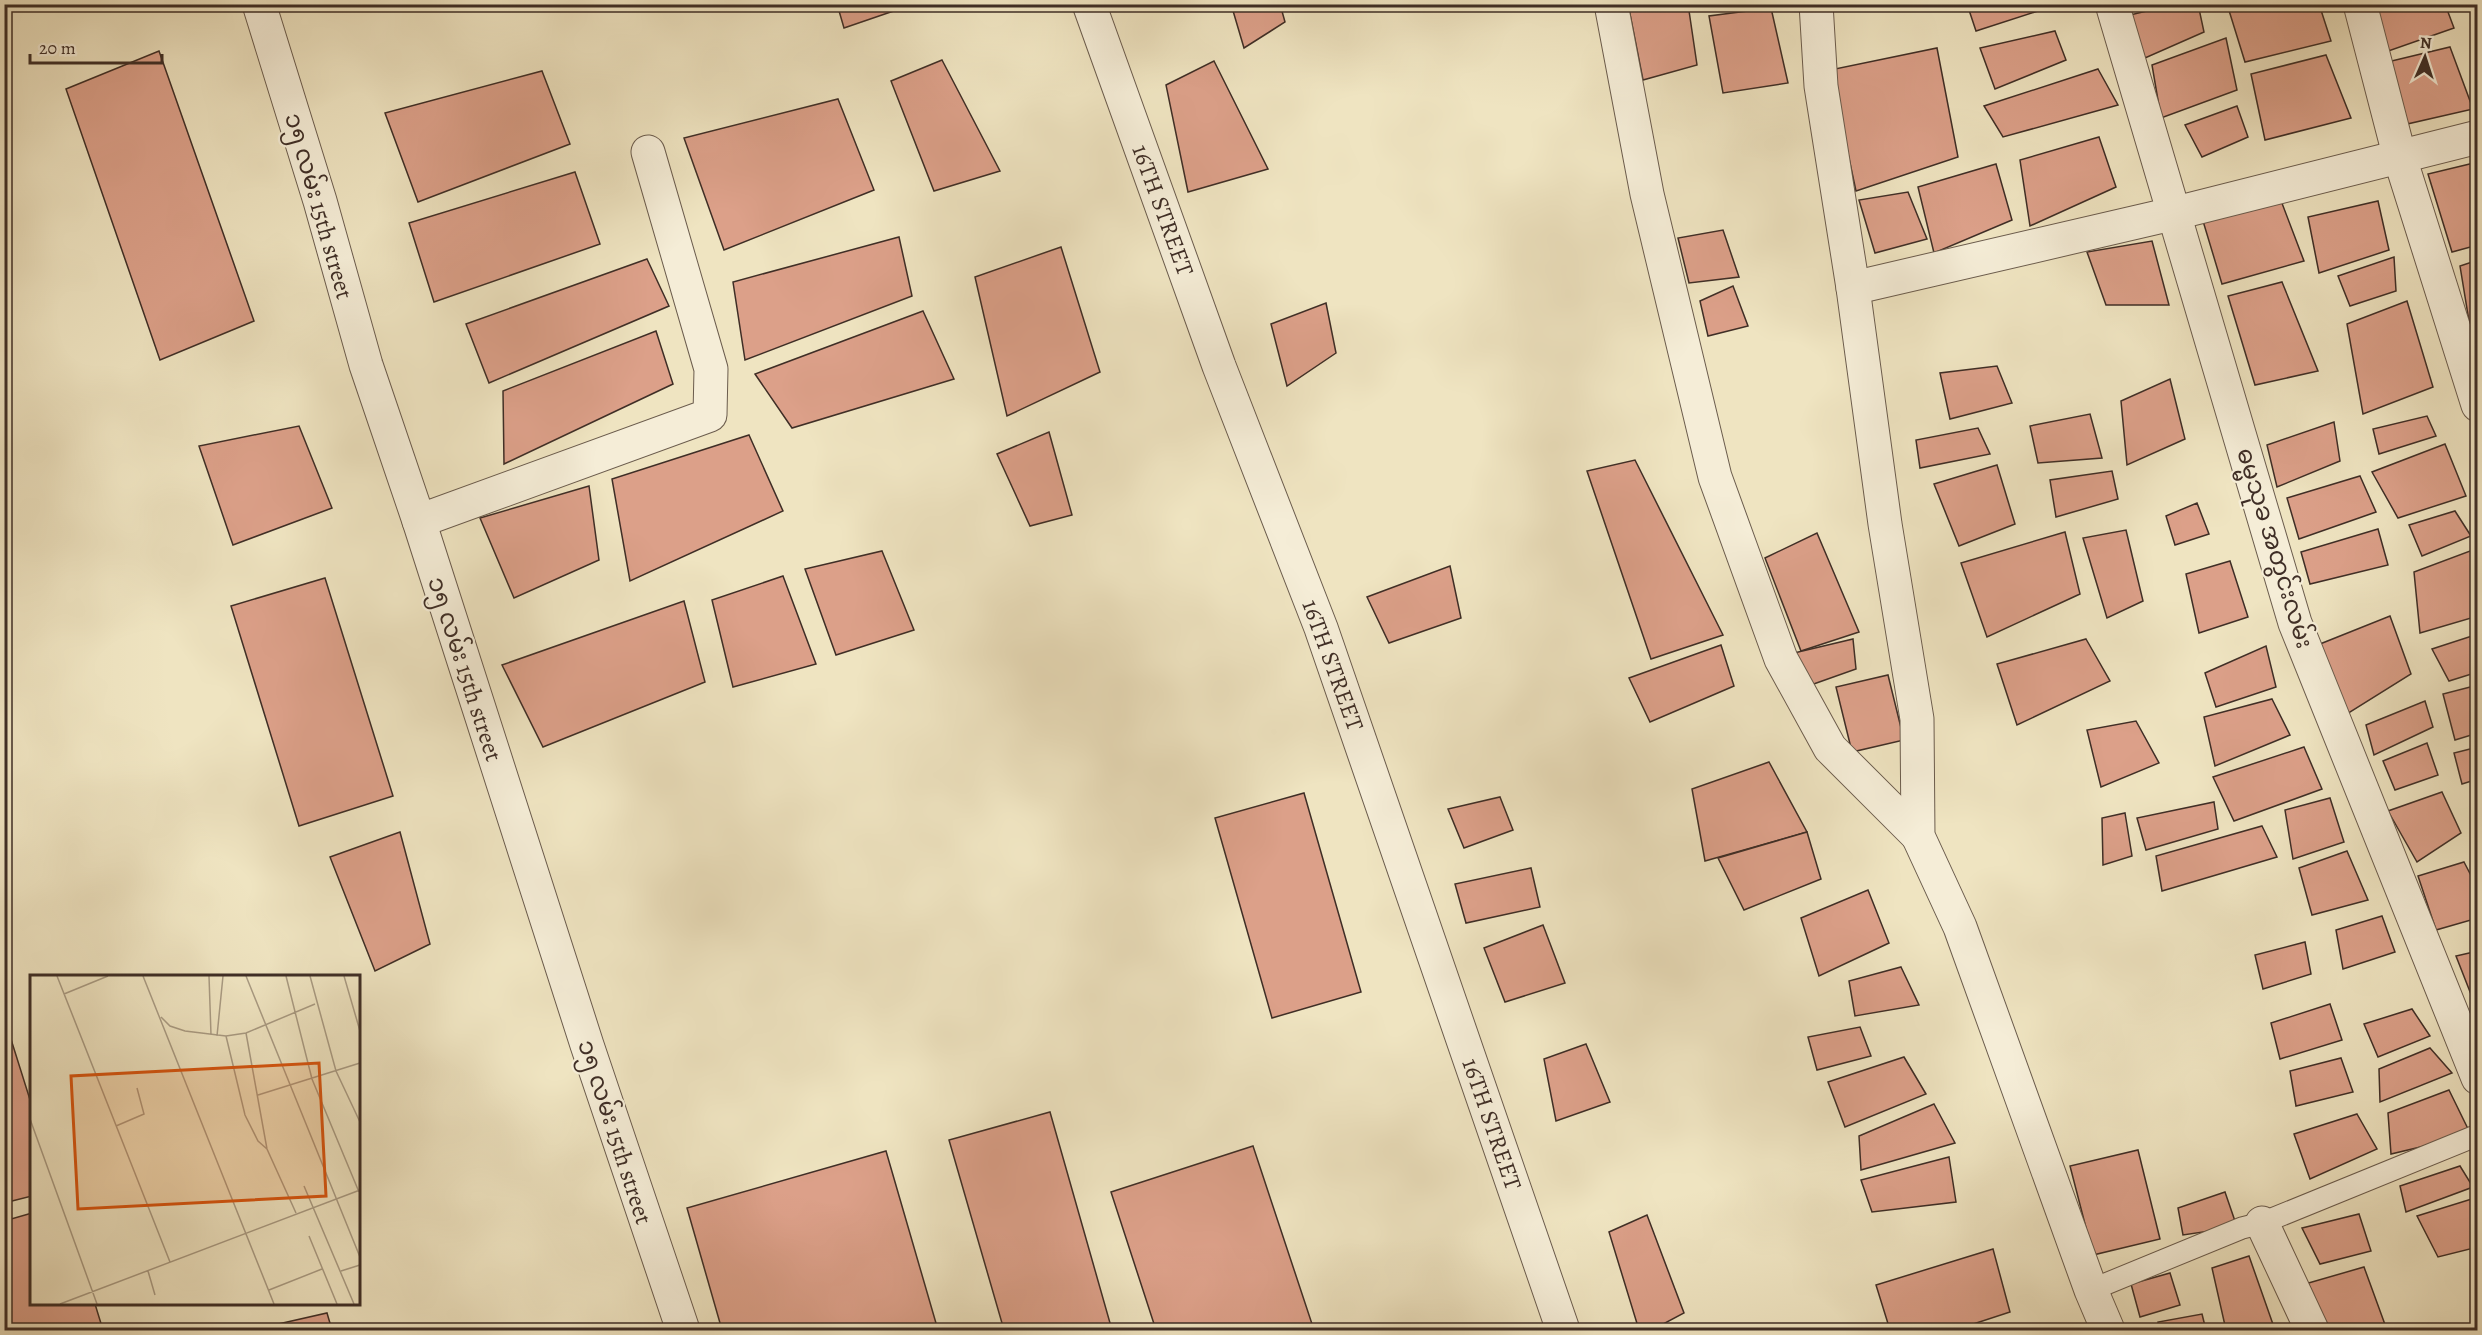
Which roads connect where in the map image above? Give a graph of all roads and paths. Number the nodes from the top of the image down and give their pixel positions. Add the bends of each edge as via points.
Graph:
1 (259, 4) edge
2 (1089, 4) edge
3 (1611, 4) edge
4 (1816, 4) edge
5 (2112, 4) edge
6 (2360, 4) edge
7 (2478, 137) edge
8 (648, 152) dead end
9 (2400, 158) junction
10 (2176, 213) junction
11 (1853, 288) junction
12 (2478, 405) edge
13 (419, 521) junction
14 (1918, 836) junction
15 (2478, 1078) edge
16 (2478, 1136) edge
17 (2262, 1224) junction
18 (2091, 1290) junction
19 (683, 1330) edge
20 (1563, 1330) edge
21 (2108, 1330) edge
22 (2312, 1330) edge

1 - 13 street, ၁၅ လမ်း 15th street via 366,365
2 - 20 street, 16TH STREET via 1219,366 1322,628
3 - 14 street via 1647,194 1715,477 1781,659 1830,748
4 - 11 street via 1821,86
5 - 10 street, ဓမ္မသုခ အတွင်းလမ်း
6 - 9 street
7 - 9 street
8 - 13 street via 711,369 710,415
9 - 10 street
9 - 12 street
10 - 11 street
10 - 15 street, ဓမ္မသုခ အတွင်းလမ်း via 2295,623
11 - 14 street via 1885,524 1917,719
13 - 19 street, ၁၅ လမ်း 15th street via 583,1034
14 - 18 street via 1960,927
16 - 17 lane
17 - 18 lane via 2242,1227
17 - 22 street
18 - 21 street

